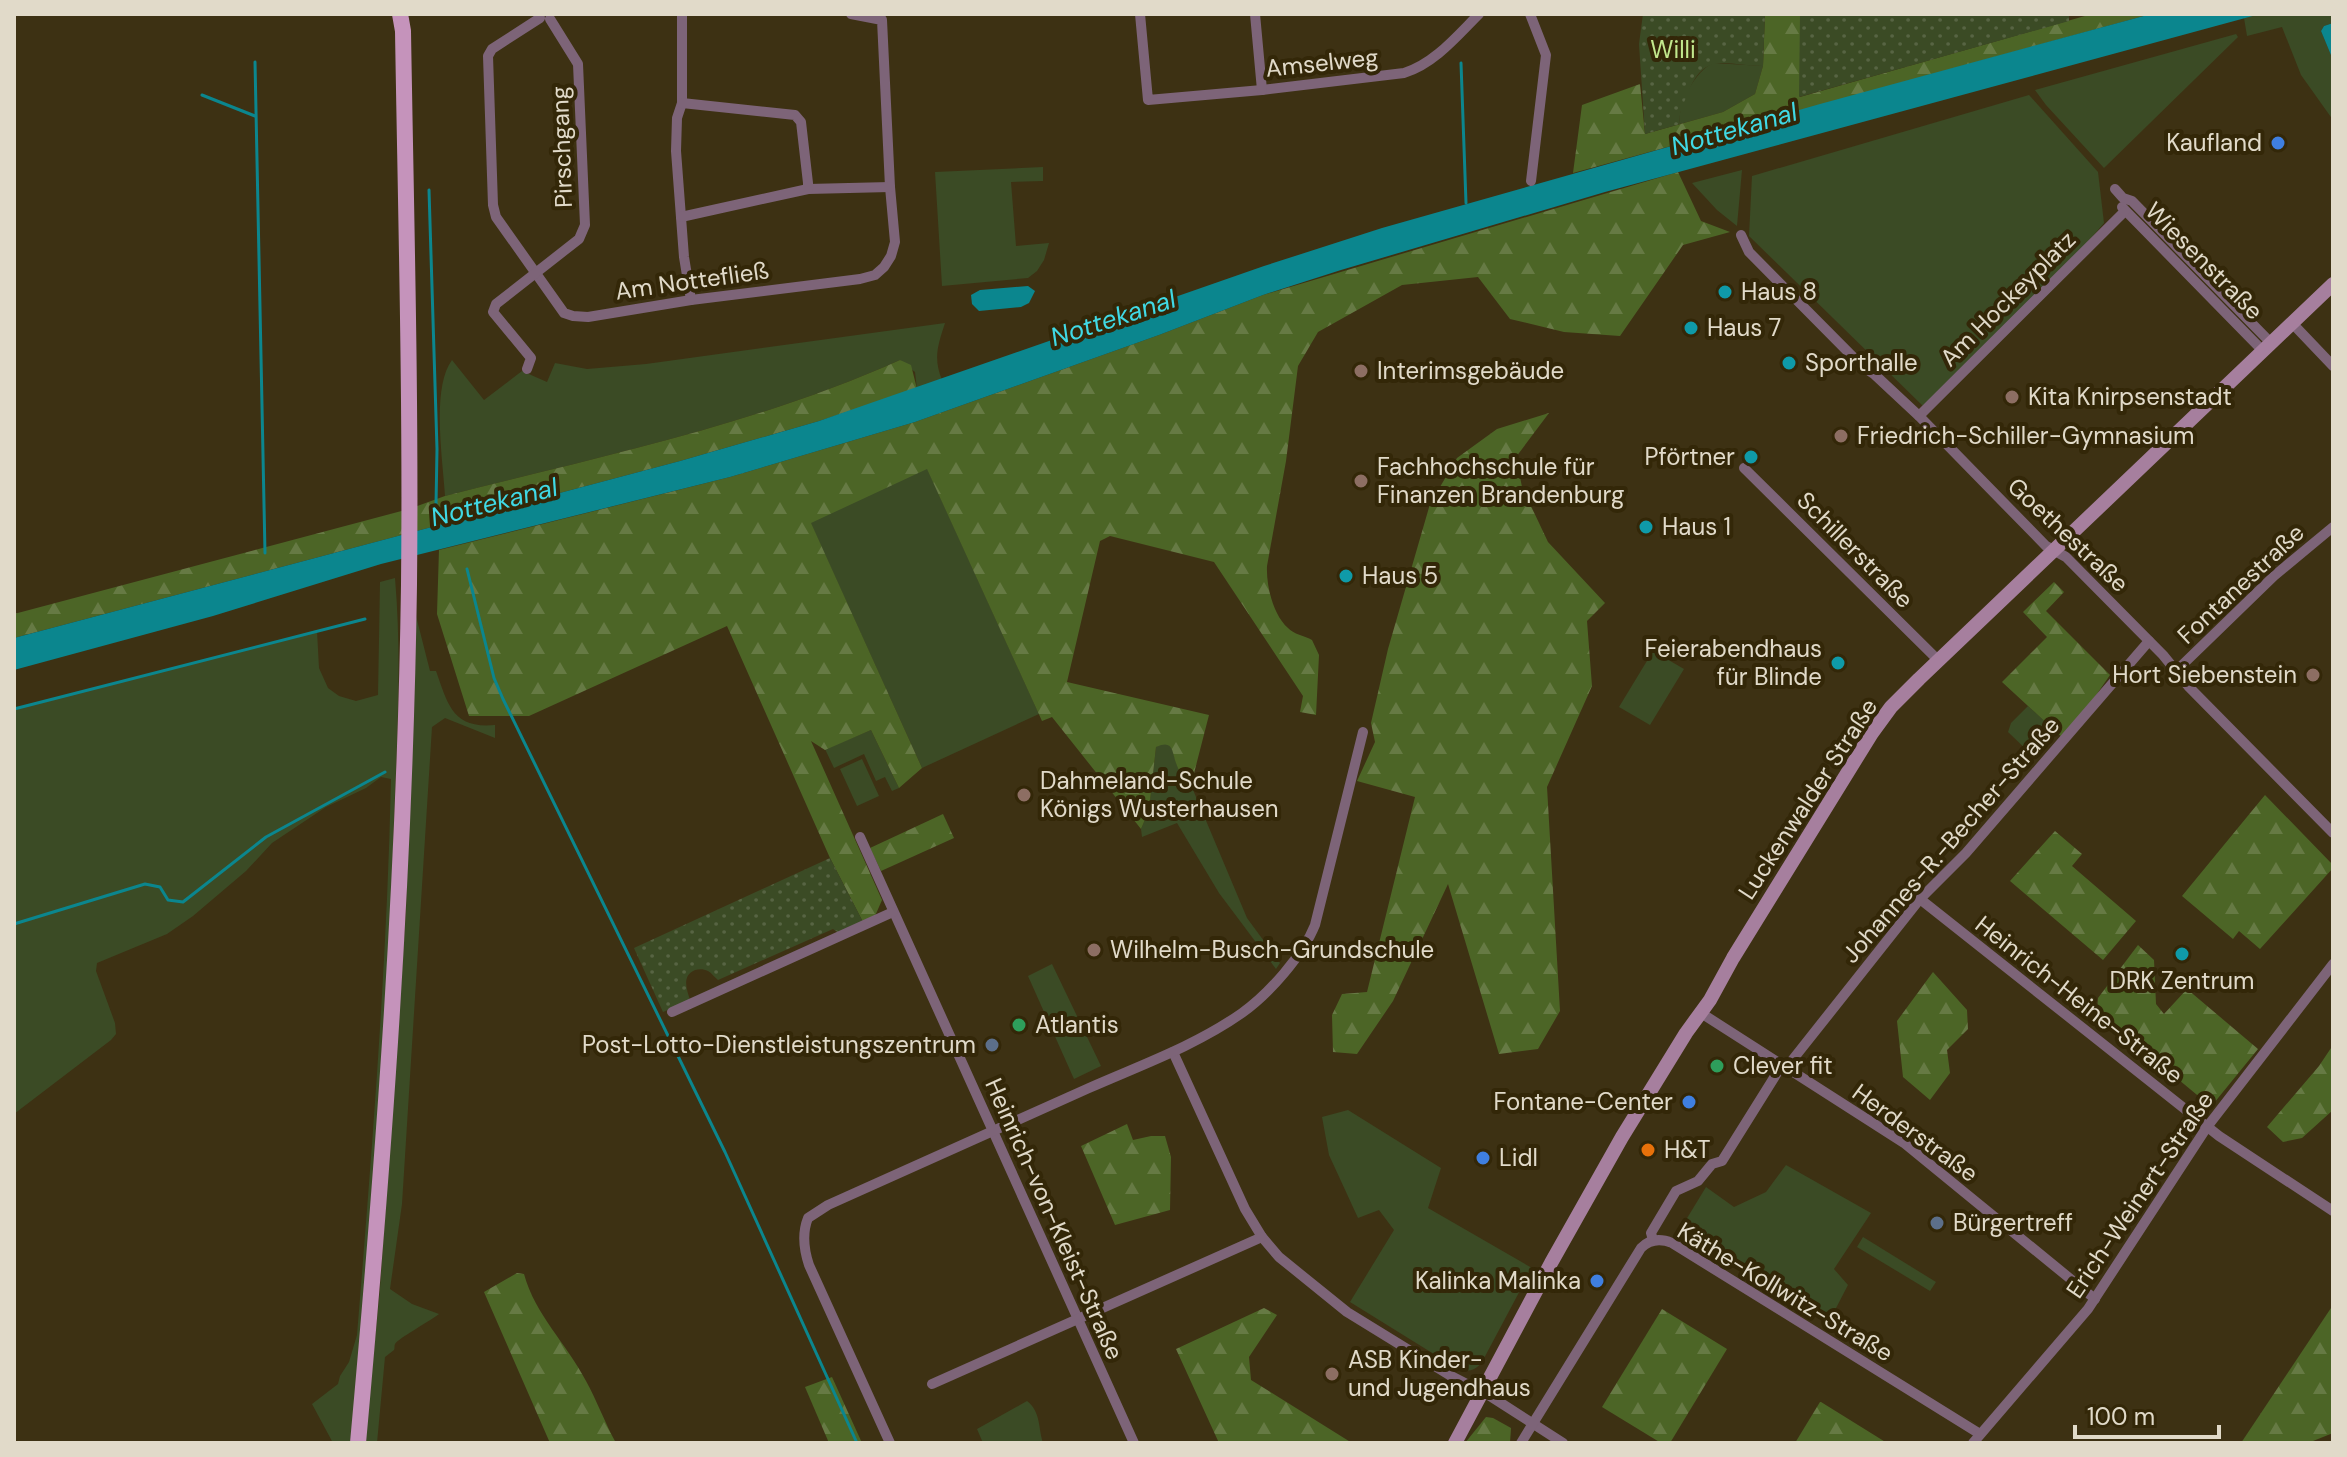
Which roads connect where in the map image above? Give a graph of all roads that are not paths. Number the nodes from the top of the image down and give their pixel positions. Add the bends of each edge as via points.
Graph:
1 (682, 14) edge
2 (851, 14) edge
3 (1140, 14) edge
4 (1255, 14) edge
5 (1479, 14) edge
6 (1530, 14) edge
7 (545, 16) edge
8 (404, 20) edge
9 (1262, 90) junction
10 (682, 103) junction
11 (1531, 181) dead end
12 (890, 187) junction
13 (808, 189) junction
14 (2115, 189) dead end
15 (2123, 198) junction
16 (2125, 211) junction
17 (681, 217) junction
18 (1741, 235) dead end
19 (535, 273) junction
20 (2333, 284) edge
21 (691, 300) junction
22 (2292, 323) junction
23 (2267, 347) junction
24 (2333, 366) edge
25 (527, 369) dead end
26 (1919, 416) junction
27 (1744, 468) dead end
28 (2333, 527) edge
29 (2053, 550) junction
30 (2149, 641) junction
31 (1938, 660) junction
32 (2176, 671) junction
33 (1363, 732) dead end
34 (2333, 833) edge
35 (860, 837) dead end
36 (1920, 899) junction
37 (893, 912) junction
38 (2333, 964) edge
39 (672, 1012) dead end
40 (1701, 1013) junction
41 (1173, 1052) junction
42 (1784, 1067) junction
43 (2207, 1127) junction
44 (993, 1131) junction
45 (2333, 1211) edge
46 (1262, 1237) junction
47 (1653, 1240) junction
48 (2095, 1299) junction
49 (1078, 1319) junction
50 (932, 1384) dead end
51 (1481, 1391) junction
52 (1533, 1423) junction
53 (1977, 1439) edge
54 (358, 1443) edge
55 (890, 1443) edge
56 (1134, 1443) edge
57 (1455, 1443) edge
58 (1521, 1443) edge
59 (1563, 1443) edge

1 - 10 street
2 - 12 street, Am Nottefließ via 882,20
3 - 9 street, Amselweg via 1148,100
4 - 9 street
5 - 9 street, Amselweg via 1416,69
6 - 11 street via 1546,55
7 - 19 street, Pirschgang via 578,64 585,225 579,239
7 - 19 street, Am Nottefließ via 488,56 493,205
8 - 54 main road via 409,588 398,901
10 - 13 street via 795,115 801,122
10 - 17 street via 676,151
12 - 13 street
12 - 21 street, Am Nottefließ via 895,242 875,275
13 - 17 street
14 - 15 street, Wiesenstraße
15 - 16 street, Wiesenstraße
15 - 23 street, Wiesenstraße via 2132,201
16 - 23 street, Wiesenstraße
16 - 26 street, Am Hockeyplatz
17 - 21 street
18 - 26 street, Goethestraße via 1749,252 1839,344
19 - 21 street, Am Nottefließ via 564,313 573,316
19 - 25 street, Pirschgang via 493,312 531,358
20 - 22 main road, Luckenwalder Straße
22 - 23 main road, Luckenwalder Straße
22 - 24 street
23 - 29 main road, Luckenwalder Straße
26 - 29 street, Goethestraße
27 - 31 street, Schillerstraße
28 - 32 street, Fontanestraße
29 - 30 street, Goethestraße
29 - 31 main road, Luckenwalder Straße
30 - 32 street, Goethestraße
30 - 36 street, Johannes-R.-Becher-Straße via 1970,849
31 - 40 main road, Luckenwalder Straße via 1878,724
32 - 34 street, Goethestraße
33 - 41 street via 1311,934 1284,972 1242,1013
35 - 37 street, Heinrich-von-Kleist-Straße
36 - 42 street, Johannes-R.-Becher-Straße
36 - 43 street, Heinrich-Heine-Straße
37 - 39 street
37 - 44 street, Heinrich-von-Kleist-Straße
38 - 43 street, Erich-Weinert-Straße
40 - 42 street, Herderstraße
40 - 51 main road, Luckenwalder Straße via 1600,1173
41 - 44 street
41 - 46 street
42 - 47 street, Johannes-R.-Becher-Straße via 1722,1161 1676,1191 1651,1233
42 - 48 street, Herderstraße via 1904,1143
43 - 45 street, Heinrich-Heine-Straße
43 - 48 street, Erich-Weinert-Straße
44 - 49 street, Heinrich-von-Kleist-Straße
44 - 55 street via 819,1209 805,1224 809,1265
46 - 49 street
46 - 51 street via 1334,1303
47 - 52 street, Käthe-Kollwitz-Straße via 1641,1248
47 - 53 street, Käthe-Kollwitz-Straße via 1672,1243
48 - 53 street, Erich-Weinert-Straße
49 - 50 street
49 - 56 street, Heinrich-von-Kleist-Straße
51 - 52 street
51 - 57 main road, Luckenwalder Straße
52 - 58 street, Käthe-Kollwitz-Straße
52 - 59 street

